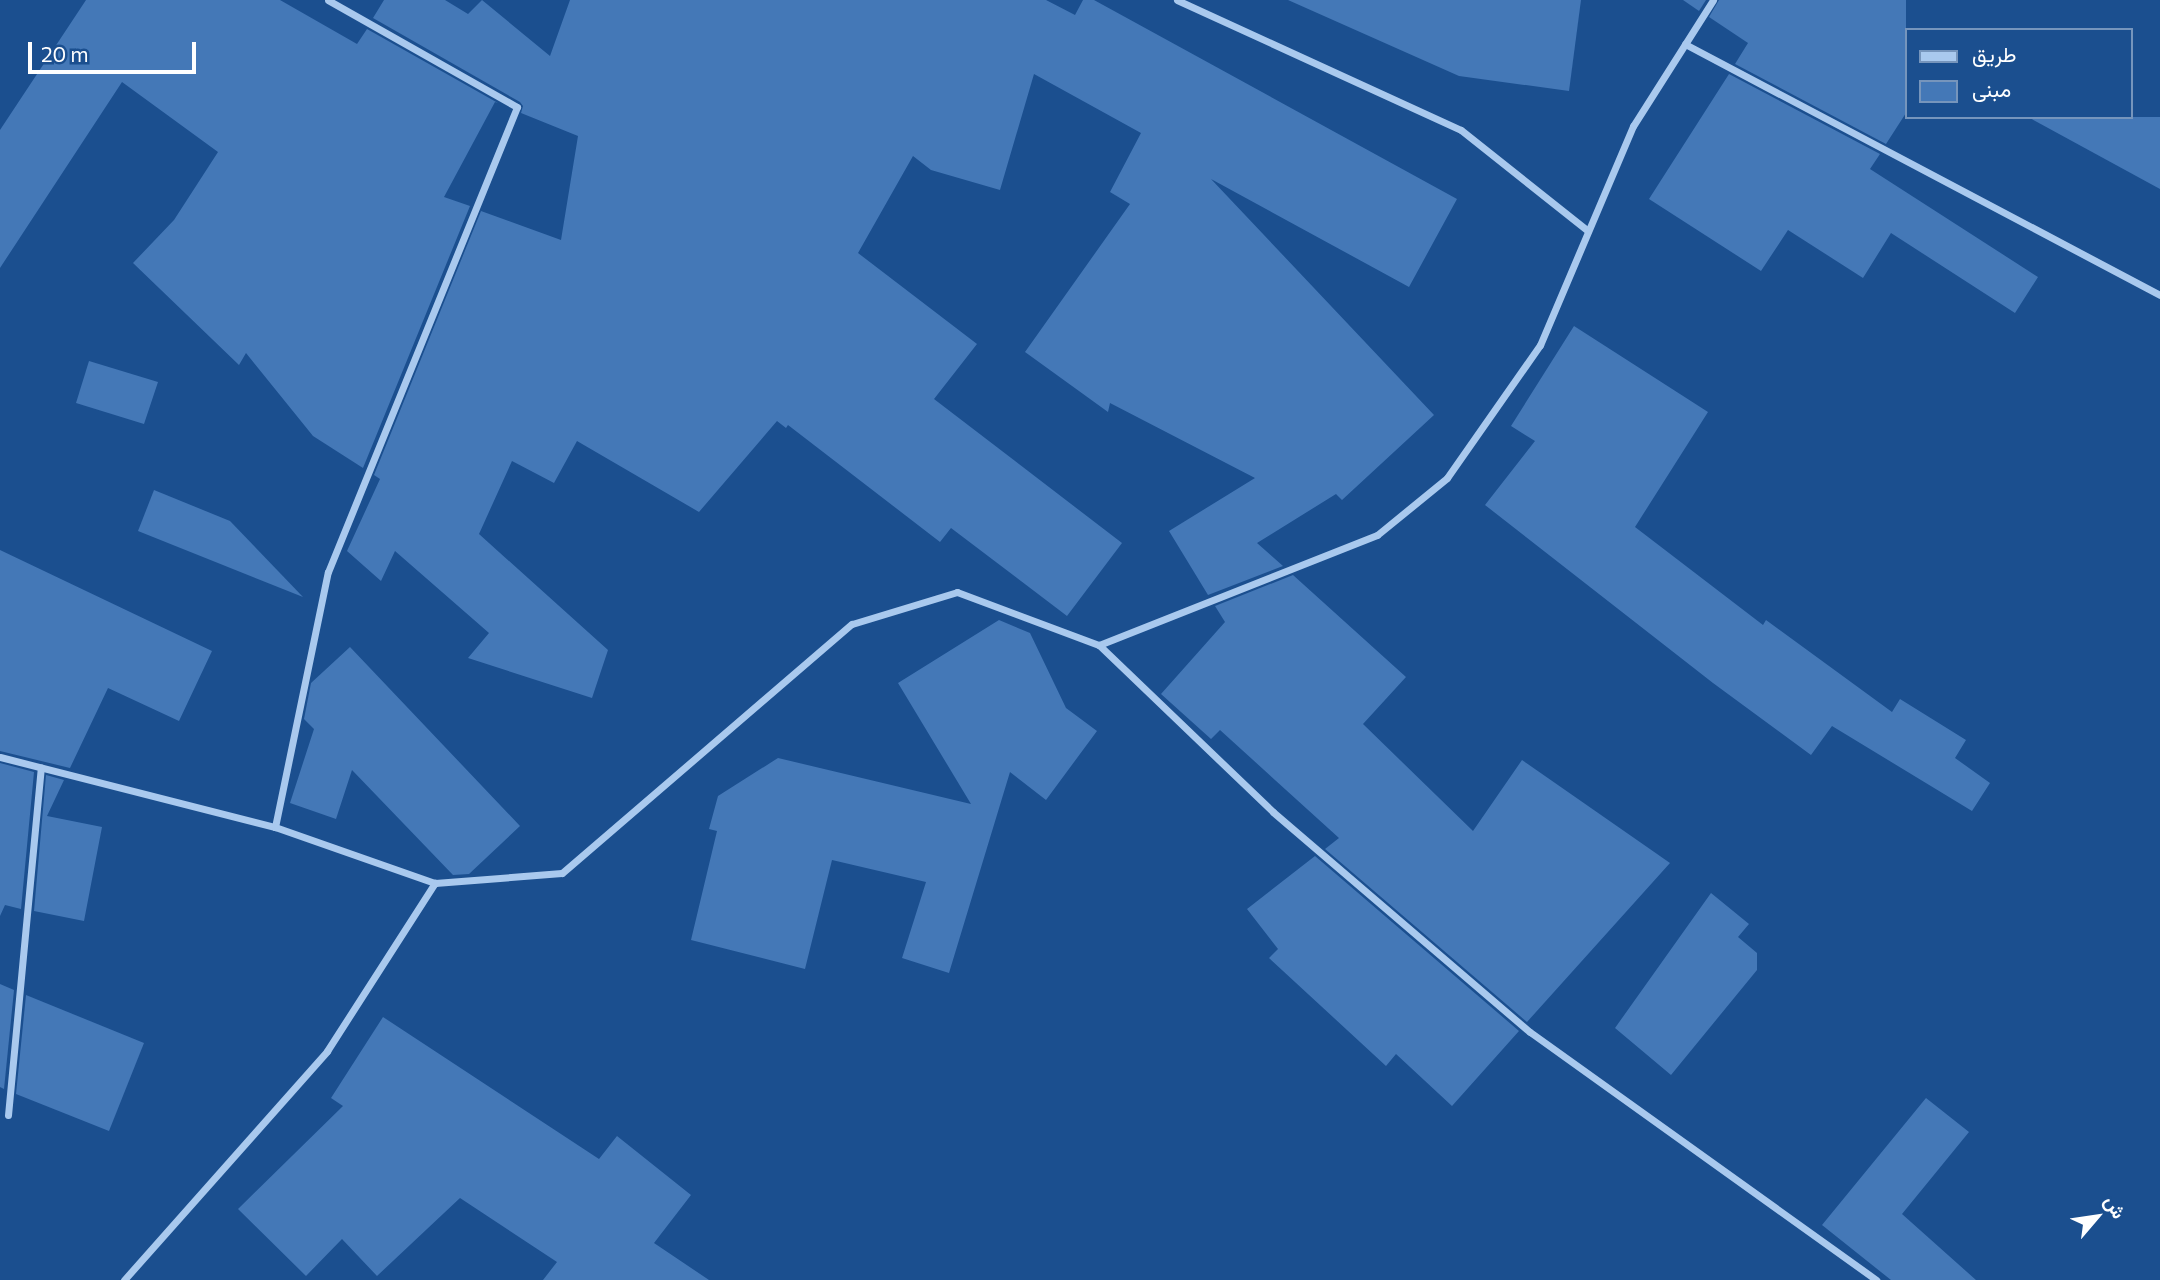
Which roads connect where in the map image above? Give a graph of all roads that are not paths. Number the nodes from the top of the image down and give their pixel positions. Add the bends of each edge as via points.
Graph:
1 (328, 0) edge
2 (1177, 0) edge
3 (1713, 0) edge
4 (1685, 44) junction
5 (1588, 231) junction
6 (2160, 295) edge
7 (1099, 645) junction
8 (0, 757) edge
9 (41, 768) junction
10 (275, 827) junction
11 (435, 883) junction
12 (8, 1115) dead end
13 (124, 1280) edge
14 (1876, 1280) edge

1 - 10 street via 517,107 328,572
2 - 5 street via 1461,130
3 - 4 street
4 - 5 street via 1633,126
4 - 6 street
5 - 7 street via 1540,345 1447,478 1377,535
7 - 11 street via 957,592 852,624 562,873
7 - 14 street via 1273,812 1530,1032
8 - 9 street
9 - 10 street
9 - 12 street
10 - 11 street
11 - 13 street via 327,1052

